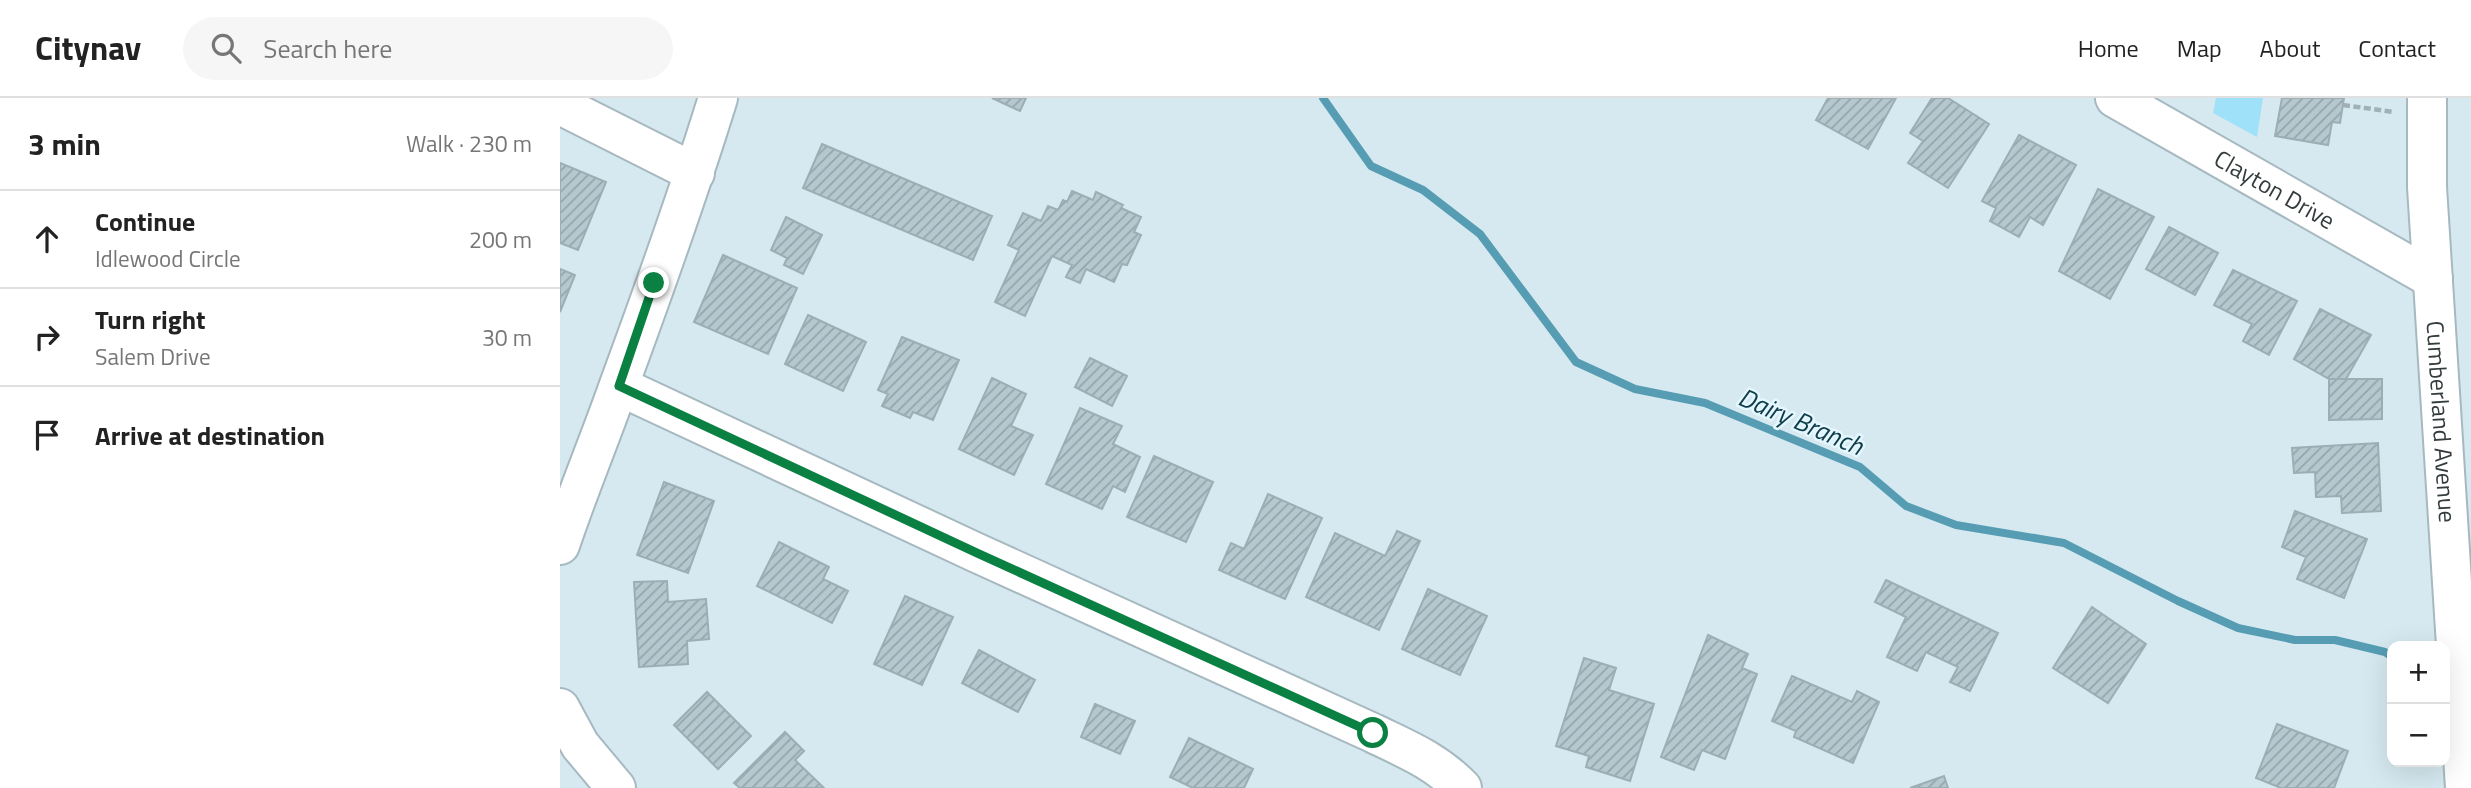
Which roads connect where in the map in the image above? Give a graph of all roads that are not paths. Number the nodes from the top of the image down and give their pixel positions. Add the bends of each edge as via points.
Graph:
1 (718, 98) edge
2 (2115, 98) edge
3 (560, 105) edge
4 (2411, 105) edge
5 (695, 173) junction
6 (2433, 279) junction
7 (619, 386) junction
8 (560, 545) edge
9 (560, 708) edge
10 (616, 788) edge
11 (1462, 788) edge
12 (2465, 788) edge

1 - 5 street
2 - 6 street, Clayton Drive
3 - 5 street
4 - 6 street, Cumberland Avenue via 2427,187
5 - 7 street
6 - 12 street, Cumberland Avenue
7 - 8 street
7 - 11 street via 1373,733 1434,763
9 - 10 street via 580,745

